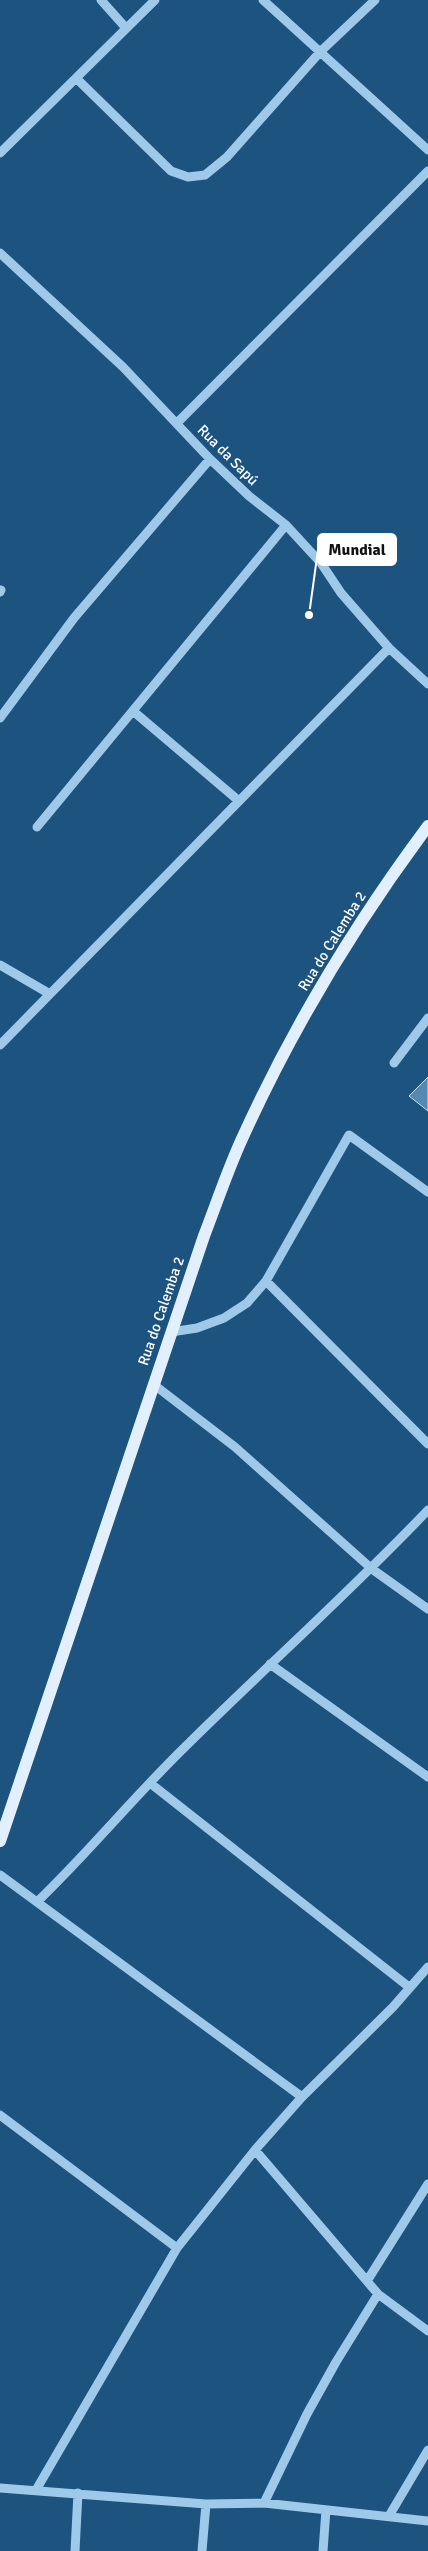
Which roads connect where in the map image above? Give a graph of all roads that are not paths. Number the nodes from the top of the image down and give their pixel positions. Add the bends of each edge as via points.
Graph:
1 (101, 0) edge
2 (155, 0) edge
3 (263, 0) edge
4 (375, 0) edge
5 (126, 28) junction
6 (320, 52) junction
7 (76, 78) junction
8 (428, 150) edge
9 (0, 153) edge
10 (428, 171) edge
11 (0, 254) edge
12 (178, 423) junction
13 (210, 459) junction
14 (286, 525) junction
15 (389, 648) junction
16 (428, 684) edge
17 (133, 711) junction
18 (0, 718) edge
19 (239, 801) junction
20 (428, 826) edge
21 (37, 827) dead end
22 (0, 965) edge
23 (50, 994) junction
24 (428, 1018) edge
25 (0, 1045) edge
26 (394, 1063) dead end
27 (428, 1192) edge
28 (266, 1281) junction
29 (171, 1332) junction
30 (153, 1384) junction
31 (428, 1444) edge
32 (428, 1510) edge
33 (372, 1569) junction
34 (428, 1609) edge
35 (270, 1664) junction
36 (428, 1777) edge
37 (150, 1783) junction
38 (0, 1841) edge
39 (0, 1875) edge
40 (37, 1902) junction
41 (428, 1967) edge
42 (410, 1987) junction
43 (302, 2097) junction
44 (0, 2116) edge
45 (255, 2150) junction
46 (428, 2184) edge
47 (177, 2248) junction
48 (367, 2281) junction
49 (378, 2294) junction
50 (428, 2330) edge
51 (428, 2450) edge
52 (0, 2488) edge
53 (36, 2490) junction
54 (78, 2493) junction
55 (264, 2503) junction
56 (206, 2504) junction
57 (326, 2510) junction
58 (389, 2516) junction
59 (428, 2521) edge
60 (75, 2551) edge
61 (202, 2551) edge
62 (323, 2551) edge

1 - 5 street
2 - 5 street
3 - 6 street
4 - 6 street
5 - 7 street
6 - 7 street via 227,157 205,175 188,177 171,171
6 - 8 street
7 - 9 street
10 - 12 street
11 - 12 street, Rua da Sapú via 123,367
12 - 13 street, Rua da Sapú
13 - 14 street, Rua da Sapú
13 - 18 street via 74,618
14 - 15 street, Rua da Sapú
14 - 17 street
15 - 16 street, Rua da Sapú
15 - 19 street
17 - 19 street
17 - 21 street
19 - 23 street
20 - 29 main road, Rua do Calemba 2 via 356,928 294,1032 240,1142
22 - 23 street
23 - 25 street
24 - 26 street
27 - 28 street via 349,1135
28 - 29 street via 247,1303 224,1318 197,1328
28 - 31 street
29 - 30 main road, Rua do Calemba 2
30 - 33 street via 249,1459
30 - 38 main road, Rua do Calemba 2
32 - 33 street
33 - 34 street
33 - 35 street
35 - 36 street
35 - 37 street
37 - 40 street
37 - 42 street
39 - 40 street
40 - 43 street
41 - 42 street
42 - 43 street
43 - 45 street
44 - 47 street
45 - 47 street
45 - 48 street
46 - 48 street
47 - 53 street
48 - 49 street
49 - 50 street
49 - 55 street via 307,2414
51 - 58 street
52 - 53 street
53 - 54 street
54 - 56 street
54 - 60 street
55 - 56 street
55 - 57 street
56 - 61 street
57 - 58 street
57 - 62 street
58 - 59 street

